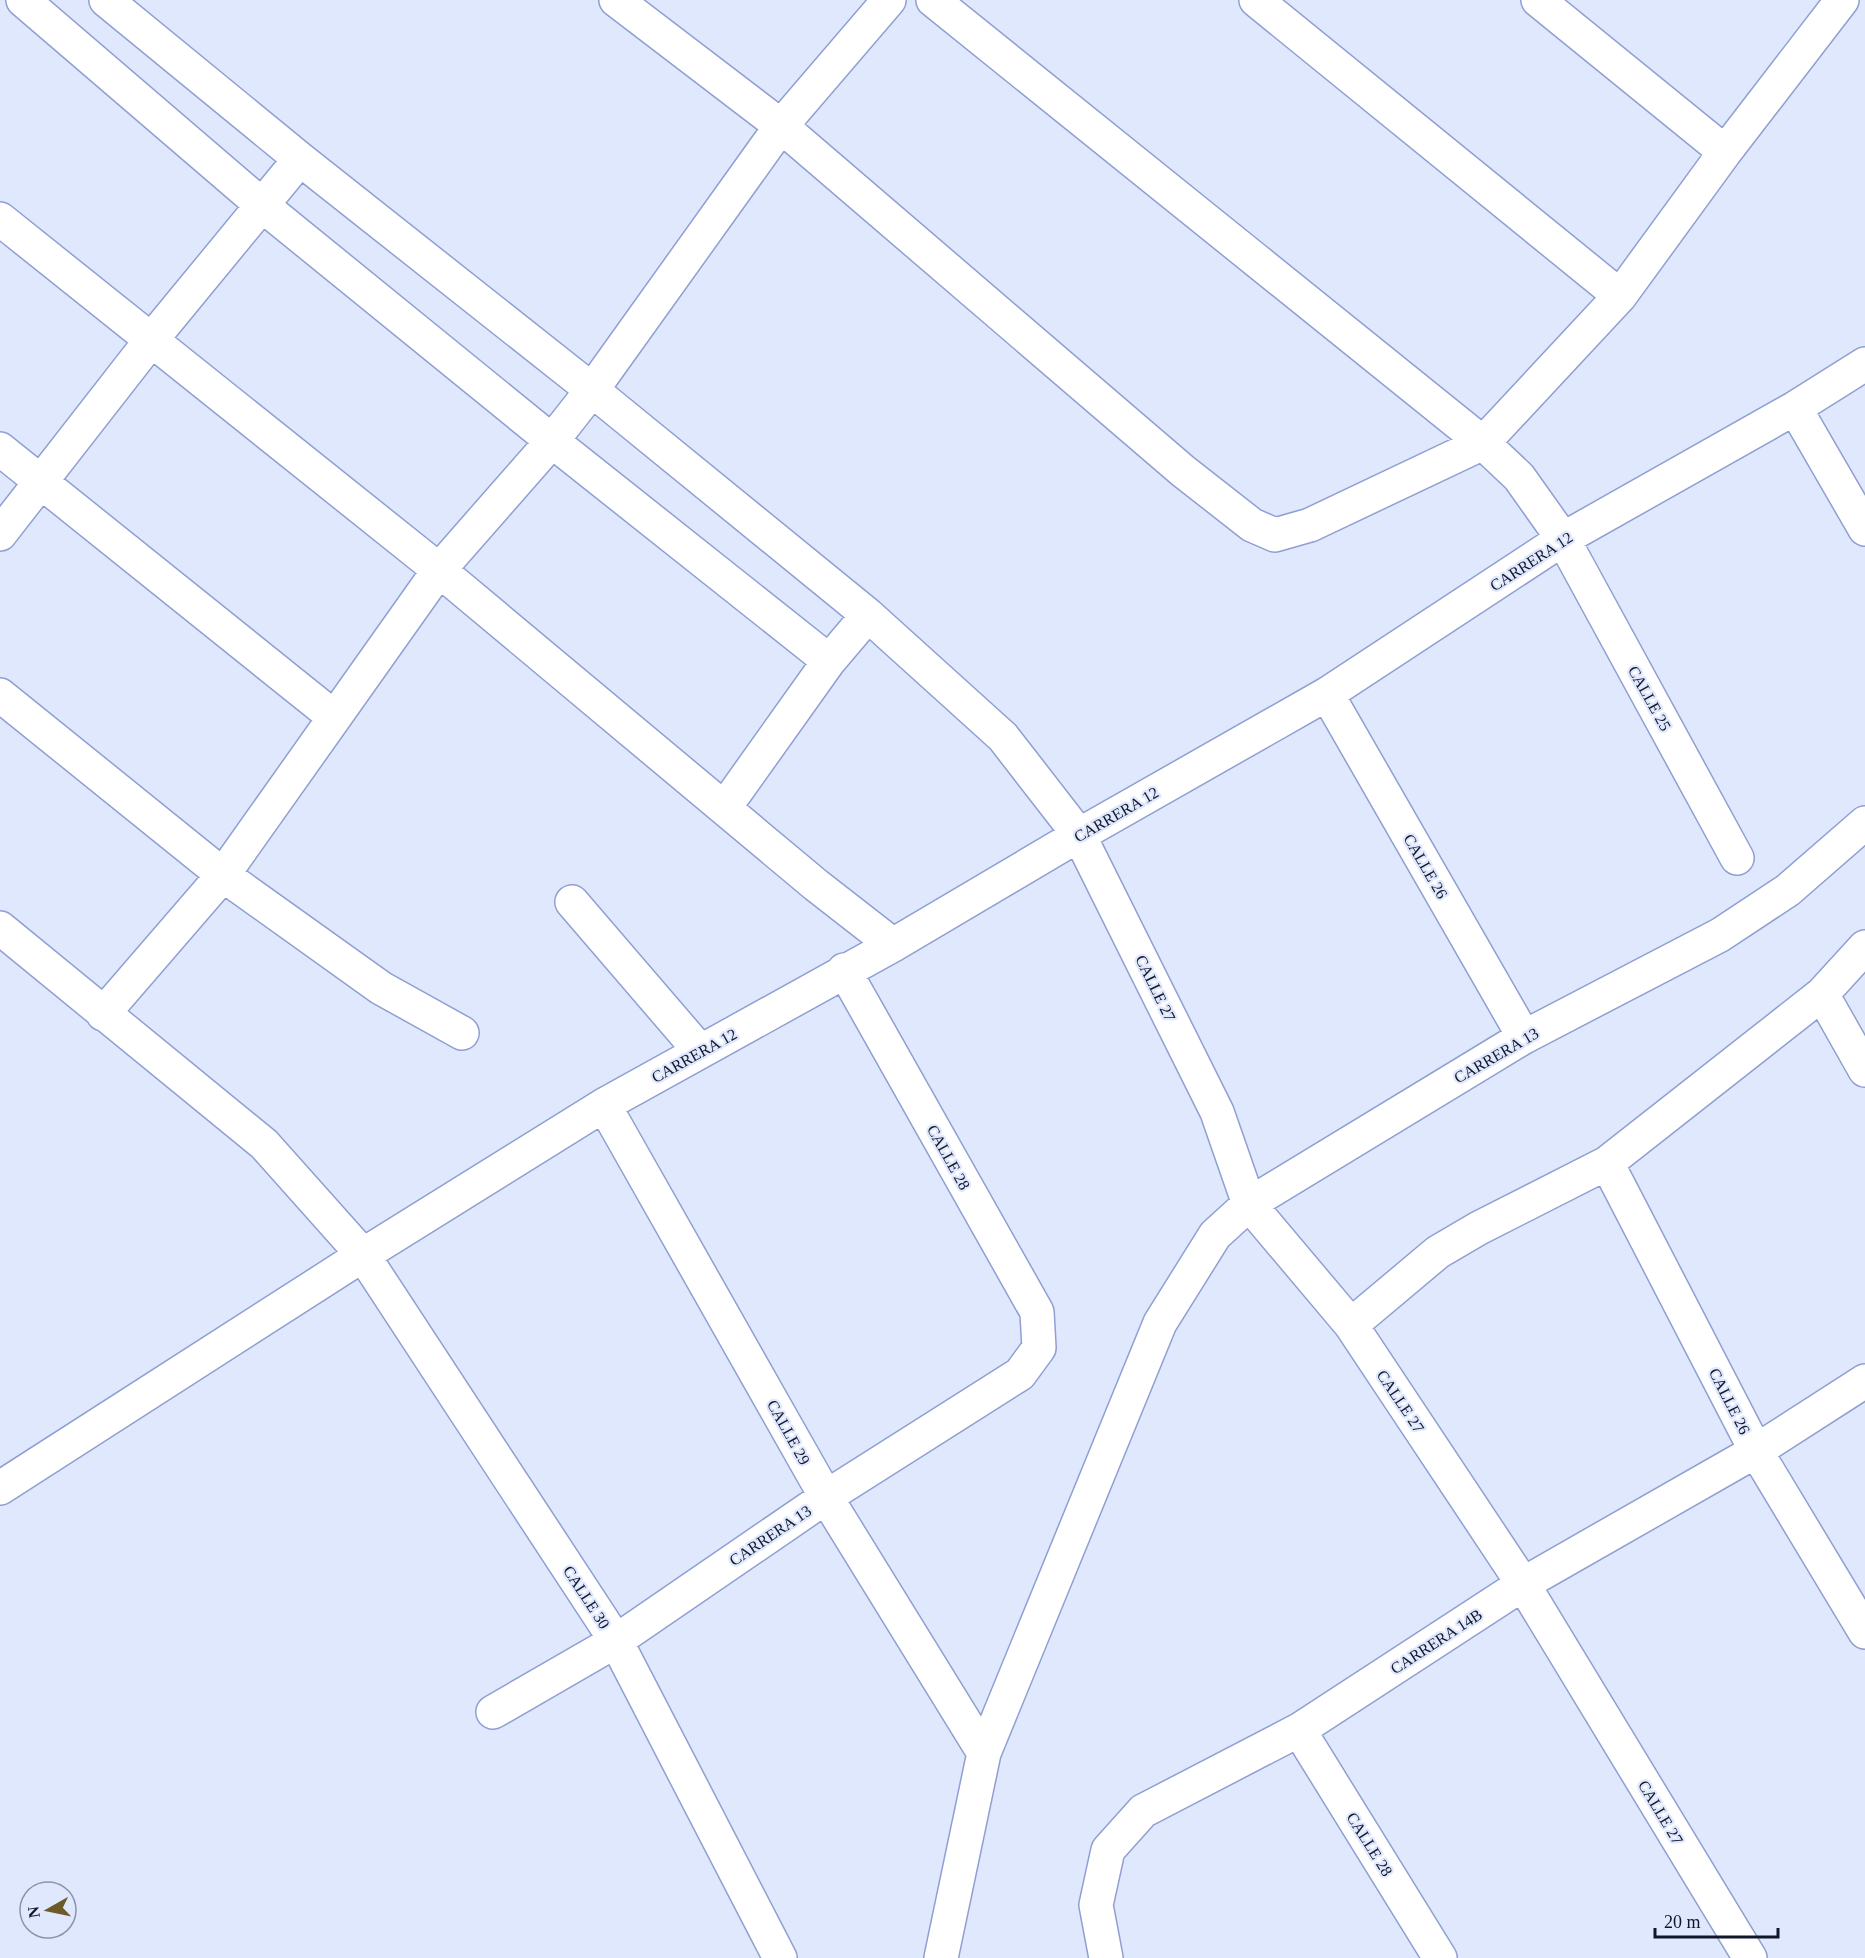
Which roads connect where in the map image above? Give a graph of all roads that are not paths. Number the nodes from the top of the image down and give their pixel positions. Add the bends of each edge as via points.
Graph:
1 (23, 0) edge
2 (106, 0) edge
3 (616, 0) edge
4 (889, 0) edge
5 (933, 0) edge
6 (1256, 0) edge
7 (1538, 0) edge
8 (1842, 0) edge
9 (1848, 0) edge
10 (1865, 13) edge
11 (781, 126) junction
12 (1725, 152) junction
13 (300, 159) junction
14 (263, 206) junction
15 (0, 219) edge
16 (1620, 296) junction
17 (152, 339) junction
18 (1865, 364) edge
19 (592, 390) junction
20 (1795, 408) junction
21 (552, 441) junction
22 (1483, 443) junction
23 (0, 449) edge
24 (42, 481) junction
25 (1865, 529) edge
26 (0, 534) edge
27 (1563, 539) junction
28 (440, 570) junction
29 (868, 615) junction
30 (829, 661) junction
31 (1327, 694) junction
32 (0, 695) edge
33 (333, 717) junction
34 (725, 807) junction
35 (1865, 823) edge
36 (1079, 835) junction
37 (1737, 858) dead end
38 (223, 875) junction
39 (572, 902) dead end
40 (0, 928) edge
41 (893, 945) junction
42 (1865, 947) edge
43 (844, 970) junction
44 (1822, 994) junction
45 (103, 1014) junction
46 (462, 1034) dead end
47 (1524, 1037) junction
48 (700, 1051) junction
49 (1865, 1070) edge
50 (604, 1105) junction
51 (1607, 1163) junction
52 (1249, 1204) junction
53 (363, 1255) junction
54 (1351, 1325) junction
55 (1039, 1348) joint
56 (1865, 1381) edge
57 (1756, 1451) junction
58 (0, 1488) edge
59 (826, 1497) junction
60 (1523, 1584) junction
61 (1865, 1632) edge
62 (616, 1641) junction
63 (493, 1712) dead end
64 (1299, 1730) junction
65 (984, 1753) junction
66 (780, 1958) edge
67 (941, 1958) edge
68 (1106, 1958) edge
69 (1440, 1958) edge
70 (1750, 1958) edge

1 - 14 street
2 - 13 street, CALLE 27
3 - 11 street
4 - 11 street
5 - 22 street, CALLE 25
6 - 16 street
7 - 12 street
8 - 12 street
9 - 10 street
11 - 19 street
11 - 22 street via 1183,471 1252,525 1275,535 1310,525
12 - 16 street
13 - 14 street
13 - 19 street, CALLE 27
14 - 17 street
14 - 21 street
15 - 17 street
16 - 22 street
17 - 24 street
17 - 28 street
18 - 20 street, CARRERA 12
19 - 21 street
19 - 29 street, CALLE 27
20 - 25 street
20 - 27 street, CARRERA 12
21 - 28 street
21 - 30 street
22 - 27 street, CALLE 25 via 1519,477
23 - 24 street
24 - 26 street
24 - 33 street
27 - 31 street, CARRERA 12
27 - 37 street, CALLE 25
28 - 33 street
28 - 34 street
29 - 30 street
29 - 36 street, CALLE 27 via 1003,737
30 - 34 street
31 - 36 street, CARRERA 12
31 - 47 street, CALLE 26
32 - 38 street
33 - 38 street
34 - 41 street
35 - 47 street, CARRERA 13 via 1788,890 1720,935
36 - 41 street, CARRERA 12
36 - 52 street, CALLE 27 via 1217,1112
38 - 45 street
38 - 46 street via 381,988
39 - 48 street
40 - 45 street, CALLE 30
41 - 43 street, CARRERA 12
42 - 44 street
43 - 48 street, CARRERA 12
43 - 55 street, CALLE 28 via 1037,1312
44 - 49 street
44 - 51 street
45 - 53 street, CALLE 30 via 264,1144
47 - 52 street, CARRERA 13
48 - 50 street, CARRERA 12
50 - 53 street, CARRERA 12
50 - 59 street, CALLE 29
51 - 54 street via 1438,1252
51 - 57 street, CALLE 26
52 - 54 street, CALLE 27
52 - 65 street, CARRERA 13 via 1215,1234 1160,1323
53 - 58 street, CARRERA 12
53 - 62 street, CALLE 30
54 - 60 street, CALLE 27
55 - 59 street, CARRERA 13 via 1020,1374
56 - 57 street, CARRERA 14B
57 - 60 street, CARRERA 14B
57 - 61 street, CALLE 26
59 - 62 street, CARRERA 13
59 - 65 street, CALLE 29
60 - 64 street, CARRERA 14B
60 - 70 street, CALLE 27
62 - 63 street, CARRERA 13
62 - 66 street, CALLE 30
64 - 68 street, CARRERA 14B via 1143,1811 1108,1850 1096,1905
64 - 69 street, CALLE 28
65 - 67 street, CARRERA 13

